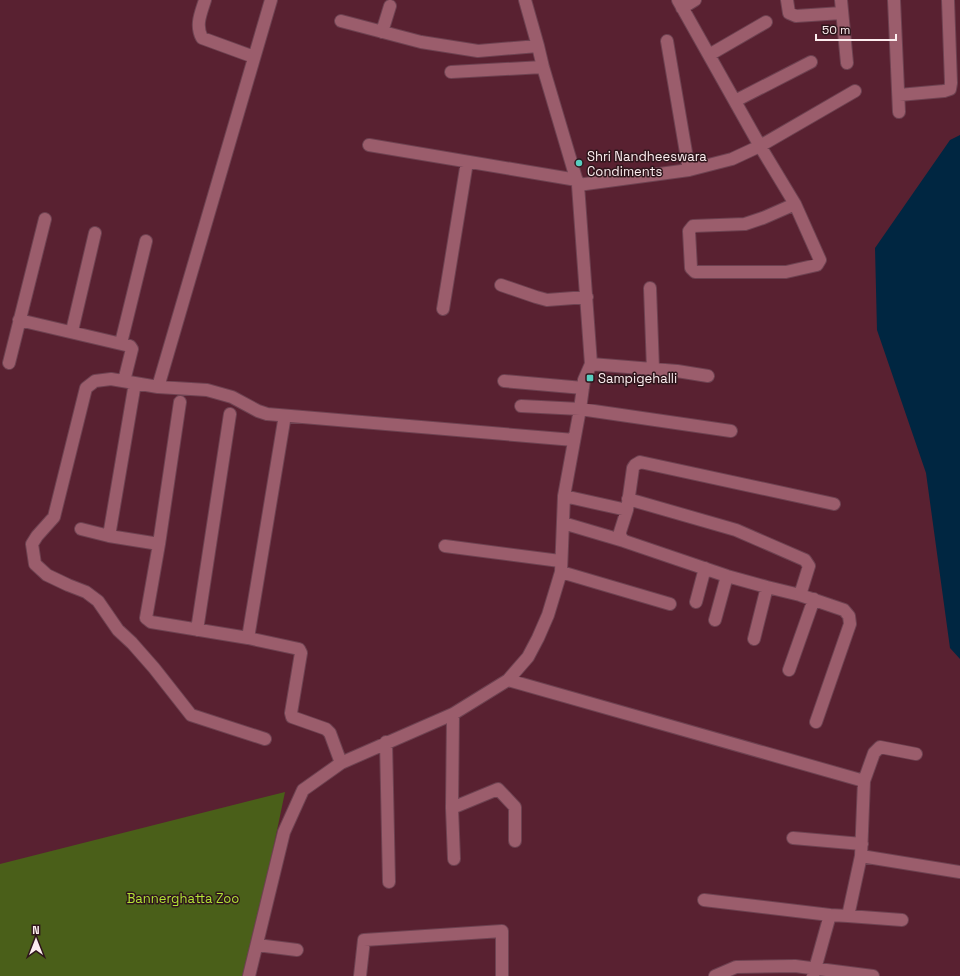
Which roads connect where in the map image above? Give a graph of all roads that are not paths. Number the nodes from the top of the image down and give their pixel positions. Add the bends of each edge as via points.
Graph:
1 (205, 0) edge
2 (271, 0) edge
3 (525, 0) edge
4 (695, 0) edge
5 (787, 0) edge
6 (841, 0) edge
7 (894, 0) edge
8 (948, 0) edge
9 (680, 4) edge
10 (390, 6) dead end
11 (842, 13) junction
12 (342, 20) dead end
13 (766, 22) dead end
14 (382, 32) junction
15 (667, 41) dead end
16 (538, 46) junction
17 (709, 55) junction
18 (254, 57) junction
19 (811, 62) dead end
20 (847, 63) dead end
21 (543, 67) junction
22 (451, 72) dead end
23 (855, 91) dead end
24 (899, 95) junction
25 (735, 101) junction
26 (900, 112) dead end
27 (369, 145) dead end
28 (760, 146) junction
29 (467, 162) junction
30 (689, 170) junction
31 (578, 183) junction
32 (795, 204) junction
33 (45, 219) dead end
34 (95, 233) dead end
35 (146, 241) dead end
36 (500, 285) dead end
37 (650, 288) dead end
38 (587, 297) junction
39 (443, 309) dead end
40 (19, 320) junction
41 (72, 331) junction
42 (121, 343) junction
43 (9, 363) dead end
44 (591, 364) junction
45 (653, 369) junction
46 (708, 376) dead end
47 (130, 382) junction
48 (504, 382) dead end
49 (158, 387) junction
50 (582, 388) junction
51 (180, 402) dead end
52 (522, 406) dead end
53 (580, 409) junction
54 (230, 414) dead end
55 (284, 421) dead end
56 (732, 431) dead end
57 (574, 440) junction
58 (564, 496) junction
59 (628, 504) junction
60 (834, 504) dead end
61 (563, 523) junction
62 (81, 529) dead end
63 (109, 536) junction
64 (624, 541) junction
65 (159, 544) junction
66 (445, 546) dead end
67 (560, 567) junction
68 (705, 568) junction
69 (727, 576) junction
70 (767, 587) junction
71 (800, 595) junction
72 (814, 599) junction
73 (696, 602) dead end
74 (670, 604) dead end
75 (715, 620) dead end
76 (197, 630) junction
77 (248, 638) junction
78 (754, 639) dead end
79 (789, 670) dead end
80 (508, 680) junction
81 (453, 714) junction
82 (816, 722) dead end
83 (265, 739) dead end
84 (386, 742) junction
85 (916, 754) dead end
86 (341, 762) junction
87 (864, 781) junction
88 (452, 808) junction
89 (793, 838) dead end
90 (515, 841) dead end
91 (862, 844) junction
92 (861, 856) junction
93 (454, 859) dead end
94 (960, 872) edge
95 (389, 882) dead end
96 (704, 900) dead end
97 (830, 914) junction
98 (848, 916) junction
99 (902, 920) dead end
100 (257, 945) junction
101 (297, 950) dead end
102 (814, 972) edge
103 (249, 976) edge
104 (360, 976) edge
105 (502, 976) edge
106 (715, 976) edge
107 (873, 976) edge

1 - 18 street via 198,26 202,38
2 - 18 street
3 - 16 street
4 - 9 street
5 - 11 street via 788,13 796,16
6 - 11 street
7 - 24 street
8 - 24 street via 950,89
9 - 17 street
10 - 14 street
11 - 20 street
12 - 14 street
13 - 17 street
14 - 16 street via 421,42 478,51
15 - 30 street
16 - 21 street
17 - 25 street
18 - 49 street
19 - 25 street
21 - 22 street
21 - 31 street
23 - 28 street
24 - 26 street
25 - 28 street
27 - 29 street
28 - 30 street via 732,159
28 - 32 street
29 - 31 street
29 - 39 street
30 - 31 street
31 - 38 street
32 - 32 street via 745,224 693,226 689,231 691,268 695,272 786,272 817,264 820,260
33 - 40 street
34 - 41 street
35 - 42 street
36 - 38 street via 547,300
37 - 45 street
38 - 44 street
40 - 41 street
40 - 43 street
41 - 42 street
42 - 47 street via 132,349
44 - 45 street
44 - 50 street
45 - 46 street
47 - 49 street
47 - 63 street
47 - 83 street via 111,379 95,381 86,388 54,517 32,544 35,564 47,575 86,592 98,601 118,630 154,668 191,715
48 - 50 street
49 - 57 street via 219,393 267,414
50 - 53 street
51 - 65 street
52 - 53 street
53 - 56 street
53 - 57 street
54 - 76 street
55 - 77 street
57 - 58 street
58 - 59 street
58 - 61 street
59 - 60 street via 634,465 640,462
59 - 64 street via 620,532
59 - 71 street via 736,530 805,560 809,566
61 - 64 street
61 - 67 street
62 - 63 street
63 - 65 street
64 - 68 street
65 - 76 street via 146,618 151,622
66 - 67 street
67 - 74 street
67 - 80 street via 548,615 538,638 528,657
68 - 69 street
68 - 73 street
69 - 70 street
69 - 75 street
70 - 71 street
70 - 78 street
71 - 72 street
72 - 79 street
72 - 82 street via 844,610 849,616 850,624
76 - 77 street
77 - 86 street via 299,649 301,652 292,717 330,732
80 - 81 street
80 - 87 street
81 - 84 street
81 - 88 street
84 - 86 street
84 - 95 street
85 - 87 street via 880,747 874,754
86 - 100 street via 303,790 284,832
87 - 91 street
88 - 90 street via 498,789 515,807
88 - 93 street
89 - 91 street
91 - 92 street
92 - 94 street
92 - 98 street
96 - 97 street
97 - 98 street
97 - 102 street
98 - 99 street
100 - 101 street
100 - 103 street
102 - 106 street via 796,966 736,967
102 - 107 street
104 - 105 street via 364,940 502,931

